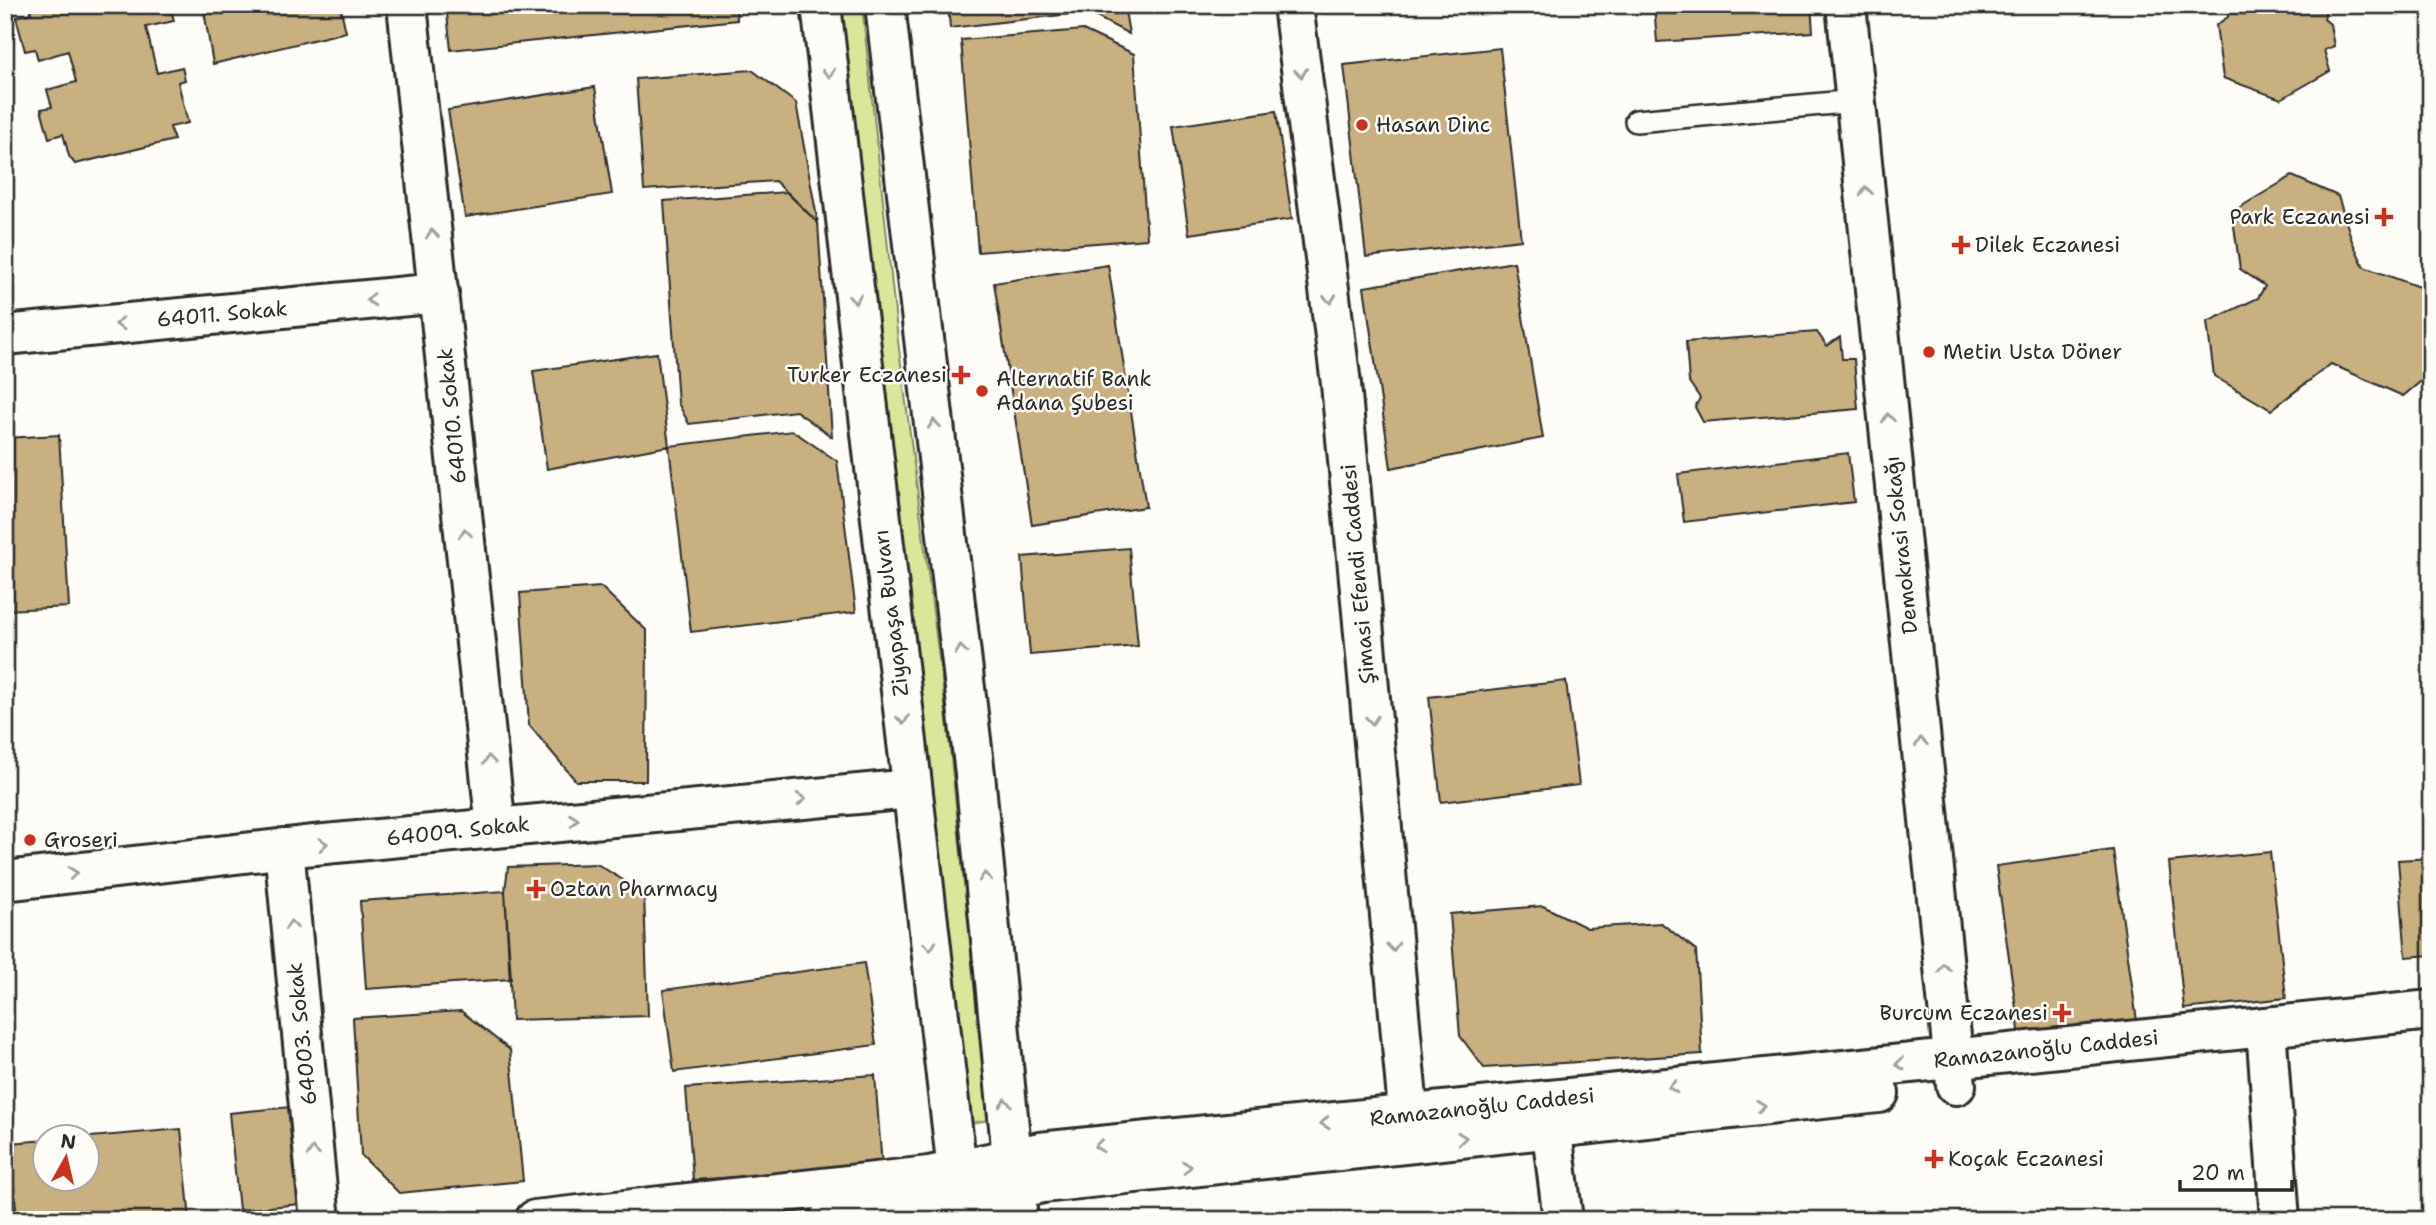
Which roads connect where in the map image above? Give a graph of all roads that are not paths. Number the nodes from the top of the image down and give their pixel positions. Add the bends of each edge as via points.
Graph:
1 (407, 5) edge
2 (821, 5) edge
3 (885, 5) edge
4 (1293, 5) edge
5 (1846, 5) edge
6 (1856, 101) junction
7 (1636, 121) dead end
8 (439, 293) junction
9 (5, 335) edge
10 (911, 789) junction
11 (496, 828) junction
12 (284, 848) junction
13 (5, 881) edge
14 (2431, 1010) edge
15 (2431, 1034) edge
16 (2267, 1039) junction
17 (1955, 1072) junction
18 (1550, 1114) junction
19 (1410, 1129) junction
20 (1014, 1189) edge
21 (960, 1197) edge
22 (320, 1220) edge
23 (535, 1220) edge
24 (829, 1220) edge
25 (1563, 1220) edge
26 (2280, 1220) edge

8 -> 1 street, 64010. Sokak
2 -> 10 street, Ziyapaşa Bulvarı
20 -> 3 street via 975,774
4 -> 19 street, Şimasi Efendi Caddesi via 1340,384
5 - 6 street, Demokrasi Sokağı
6 - 7 lane
17 -> 6 street, Demokrasi Sokağı
8 -> 9 street, 64011. Sokak
11 -> 8 street, 64010. Sokak
11 -> 10 street, 64009. Sokak
10 -> 21 street, Ziyapaşa Bulvarı
12 -> 11 street, 64009. Sokak
13 -> 12 street, 64009. Sokak
22 -> 12 street, 64003. Sokak
14 - 16 street, Ramazanoğlu Caddesi
15 - 16 street, Ramazanoğlu Caddesi
16 - 17 street, Ramazanoğlu Caddesi
16 - 26 street
17 - 18 street, Ramazanoğlu Caddesi
18 - 19 street, Ramazanoğlu Caddesi
18 - 25 street
19 - 20 street, Ramazanoğlu Caddesi
20 - 21 street, Ramazanoğlu Caddesi
21 - 23 street, Ramazanoğlu Caddesi via 929,1176
21 - 24 street, Ramazanoğlu Caddesi via 925,1209

